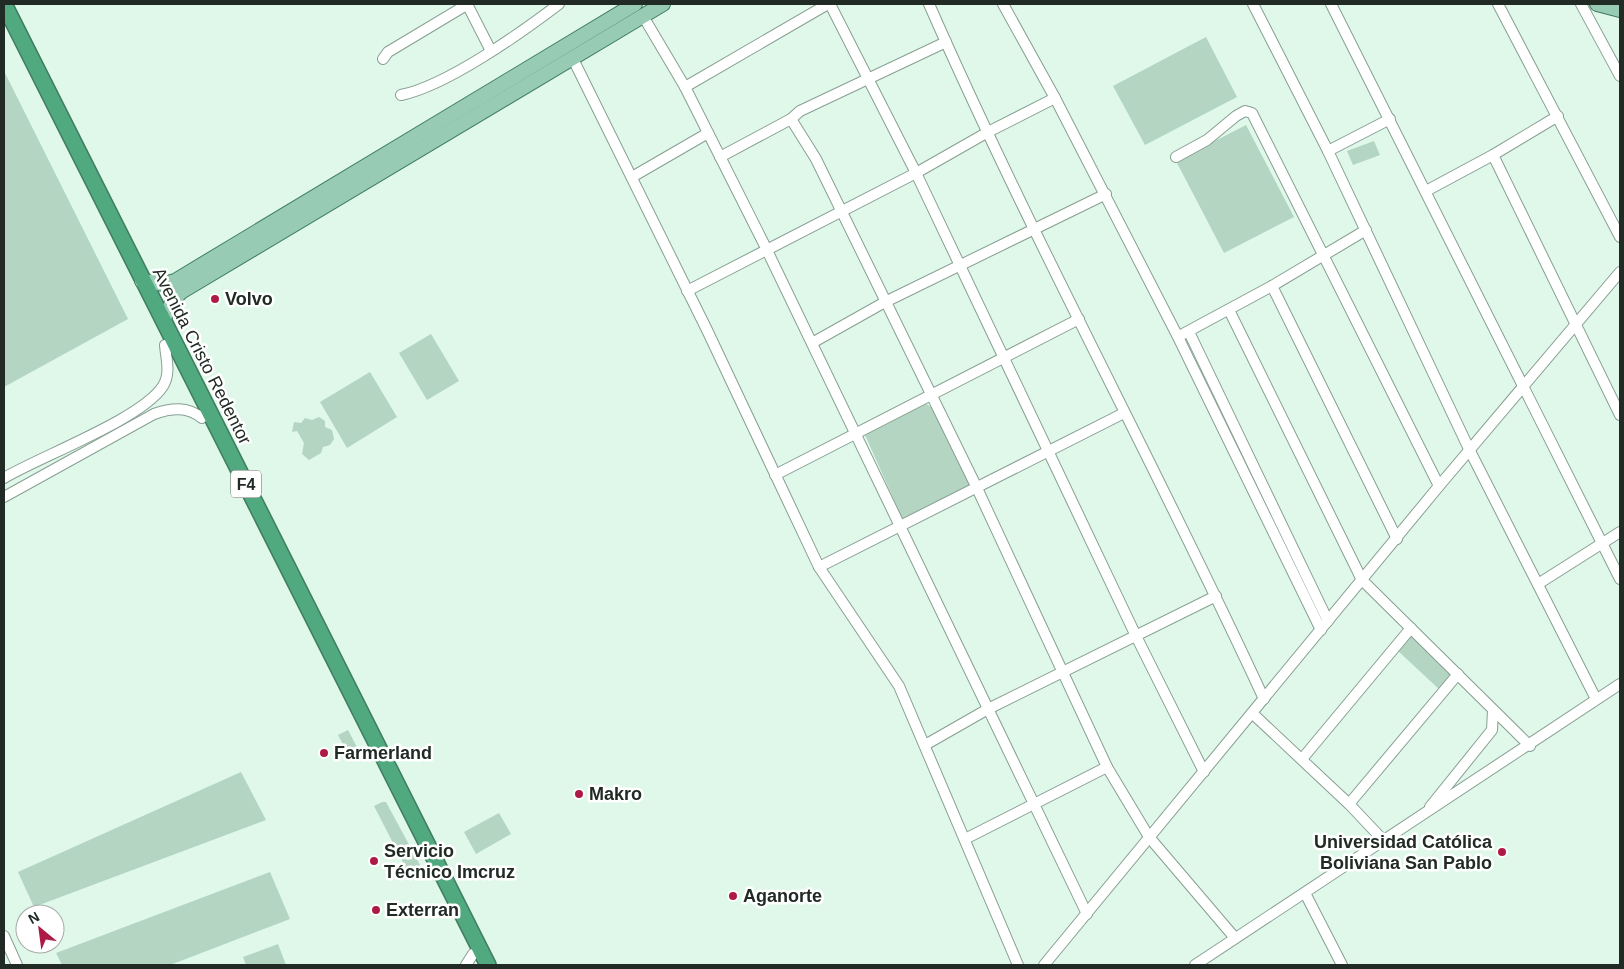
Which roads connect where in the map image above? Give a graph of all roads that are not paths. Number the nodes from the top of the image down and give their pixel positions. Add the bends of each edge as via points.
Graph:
1 (4, 4) edge
2 (468, 4) edge
3 (634, 4) edge
4 (663, 4) edge
5 (829, 4) edge
6 (929, 4) edge
7 (1003, 4) edge
8 (1252, 4) edge
9 (1331, 4) edge
10 (1498, 4) edge
11 (1581, 4) edge
12 (1597, 4) edge
13 (552, 6) edge
14 (452, 8) edge
15 (621, 8) edge
16 (1620, 10) edge
17 (643, 16) junction
18 (4, 25) edge
19 (576, 39) junction
20 (946, 42) junction
21 (490, 51) junction
22 (577, 55) junction
23 (383, 59) dead end
24 (1620, 76) edge
25 (868, 80) junction
26 (685, 87) junction
27 (401, 95) dead end
28 (1056, 98) junction
29 (1558, 116) junction
30 (791, 119) junction
31 (1390, 119) junction
32 (988, 132) junction
33 (708, 133) junction
34 (404, 151) junction
35 (1328, 151) junction
36 (1493, 155) junction
37 (720, 157) junction
38 (1176, 157) dead end
39 (916, 173) junction
40 (632, 177) junction
41 (1426, 191) junction
42 (1106, 194) junction
43 (842, 212) junction
44 (1034, 229) junction
45 (1366, 230) junction
46 (1620, 237) edge
47 (766, 250) junction
48 (1324, 254) junction
49 (960, 264) junction
50 (1620, 272) edge
51 (142, 281) junction
52 (178, 286) junction
53 (1272, 286) junction
54 (687, 291) junction
55 (886, 302) junction
56 (1229, 310) junction
57 (1079, 319) junction
58 (163, 320) junction
59 (1575, 324) junction
60 (1189, 332) junction
61 (1178, 337) junction
62 (812, 343) junction
63 (165, 345) junction
64 (1002, 358) junction
65 (1522, 387) junction
66 (931, 395) junction
67 (131, 413) junction
68 (1124, 413) junction
69 (1620, 415) edge
70 (202, 418) junction
71 (112, 423) junction
72 (138, 423) junction
73 (118, 433) junction
74 (854, 433) junction
75 (1050, 450) junction
76 (1470, 451) junction
77 (775, 475) junction
78 (8, 476) edge
79 (976, 486) junction
80 (1439, 486) junction
81 (20, 487) junction
82 (4, 497) edge
83 (900, 524) junction
84 (1620, 532) edge
85 (1397, 539) junction
86 (1602, 544) junction
87 (819, 566) junction
88 (1620, 579) edge
89 (1362, 580) junction
90 (1538, 584) junction
91 (1216, 596) junction
92 (1328, 621) junction
93 (1411, 628) junction
94 (1321, 630) junction
95 (1136, 636) junction
96 (1063, 673) junction
97 (1458, 674) junction
98 (1620, 684) edge
99 (1264, 699) junction
100 (1596, 699) junction
101 (988, 710) junction
102 (1493, 710) junction
103 (1252, 713) junction
104 (925, 745) junction
105 (1530, 746) junction
106 (1302, 759) junction
107 (1107, 768) junction
108 (1204, 772) junction
109 (1033, 804) junction
110 (1349, 804) junction
111 (1423, 816) junction
112 (1149, 837) junction
113 (965, 839) junction
114 (1384, 841) junction
115 (1305, 893) junction
116 (1087, 914) junction
117 (4, 936) edge
118 (1235, 938) junction
119 (473, 961) edge
120 (17, 965) edge
121 (488, 965) edge
122 (1018, 965) edge
123 (1044, 965) edge
124 (1195, 965) edge
125 (1342, 965) edge

1 - 51 highway, Avenida Cristo Redentor / F4
2 - 14 street
2 - 21 street
3 - 15 main road
4 - 17 main road
5 - 25 street
5 - 26 street
6 - 20 street
7 - 28 street
8 - 35 street
9 - 31 street
10 - 29 street
11 - 24 street
12 - 16 main road
13 - 21 street
14 - 23 street via 388,52
15 - 19 main road
17 - 22 main road
17 - 26 street
18 - 63 highway, Avenida Cristo Redentor / F4
19 - 22 main road
19 - 34 main road
20 - 25 street
20 - 32 street
21 - 27 street via 416,92
22 - 34 main road
22 - 40 street
25 - 30 street via 800,110
25 - 39 street
26 - 33 street
28 - 32 street
28 - 42 street
29 - 36 street
29 - 46 street
30 - 37 street
30 - 43 street via 816,159
31 - 35 street
31 - 41 street
32 - 39 street
32 - 44 street
33 - 37 street
33 - 40 street
34 - 52 main road
35 - 45 street
36 - 41 street
36 - 59 street
37 - 47 street
38 - 48 street via 1207,140 1236,116 1245,111 1252,113
39 - 43 street
39 - 49 street
40 - 54 street
41 - 65 street
42 - 44 street
42 - 61 street
43 - 47 street
43 - 55 street
44 - 49 street
44 - 57 street
45 - 48 street
45 - 76 street
47 - 54 street
47 - 62 street
48 - 53 street
48 - 80 street
49 - 55 street
49 - 64 street
50 - 59 street
51 - 52 main road
51 - 58 highway, Avenida Cristo Redentor / F4
52 - 58 main road
53 - 56 street
53 - 85 street
54 - 77 street
55 - 62 street
55 - 66 street
56 - 60 street
56 - 89 street
57 - 64 street
57 - 68 street
58 - 121 highway, Avenida Cristo Redentor / F4
59 - 65 street
59 - 69 street
60 - 61 street
60 - 92 street
61 - 94 street
62 - 74 street
63 - 67 street via 168,368 163,386
63 - 70 highway, Avenida Cristo Redentor / F4
64 - 66 street
64 - 75 street
65 - 76 street
65 - 86 street
66 - 74 street
66 - 79 street
67 - 71 street
67 - 72 street via 127,421
68 - 75 street
68 - 91 street
70 - 72 street via 187,410 170,410
70 - 119 highway, Avenida Cristo Redentor / F4
71 - 73 street via 119,426
71 - 78 street
72 - 73 street
73 - 81 street
74 - 77 street
74 - 83 street
75 - 79 street
75 - 95 street
76 - 80 street
76 - 90 street
77 - 87 street
78 - 81 street
79 - 83 street
79 - 96 street
80 - 85 street
81 - 82 street
83 - 87 street
83 - 101 street
84 - 86 street
85 - 89 street
86 - 88 street
86 - 90 street
87 - 104 street via 899,686
89 - 92 street
89 - 93 street
90 - 100 street
91 - 95 street
91 - 99 street
92 - 94 street
93 - 97 street
93 - 106 street
94 - 99 street
95 - 96 street
95 - 108 street
96 - 101 street
96 - 107 street
97 - 102 street
97 - 110 street
98 - 100 street
99 - 103 street
100 - 105 street
101 - 104 street
101 - 109 street
102 - 105 street
102 - 111 street via 1492,730
103 - 106 street
103 - 108 street
104 - 113 street
105 - 111 street
106 - 110 street
107 - 109 street
107 - 112 street
108 - 112 street
109 - 113 street
109 - 116 street
110 - 114 street
111 - 114 street
112 - 116 street
112 - 118 street
113 - 122 street
114 - 115 street
115 - 118 street
115 - 125 street
116 - 123 street
117 - 120 street
118 - 124 street

